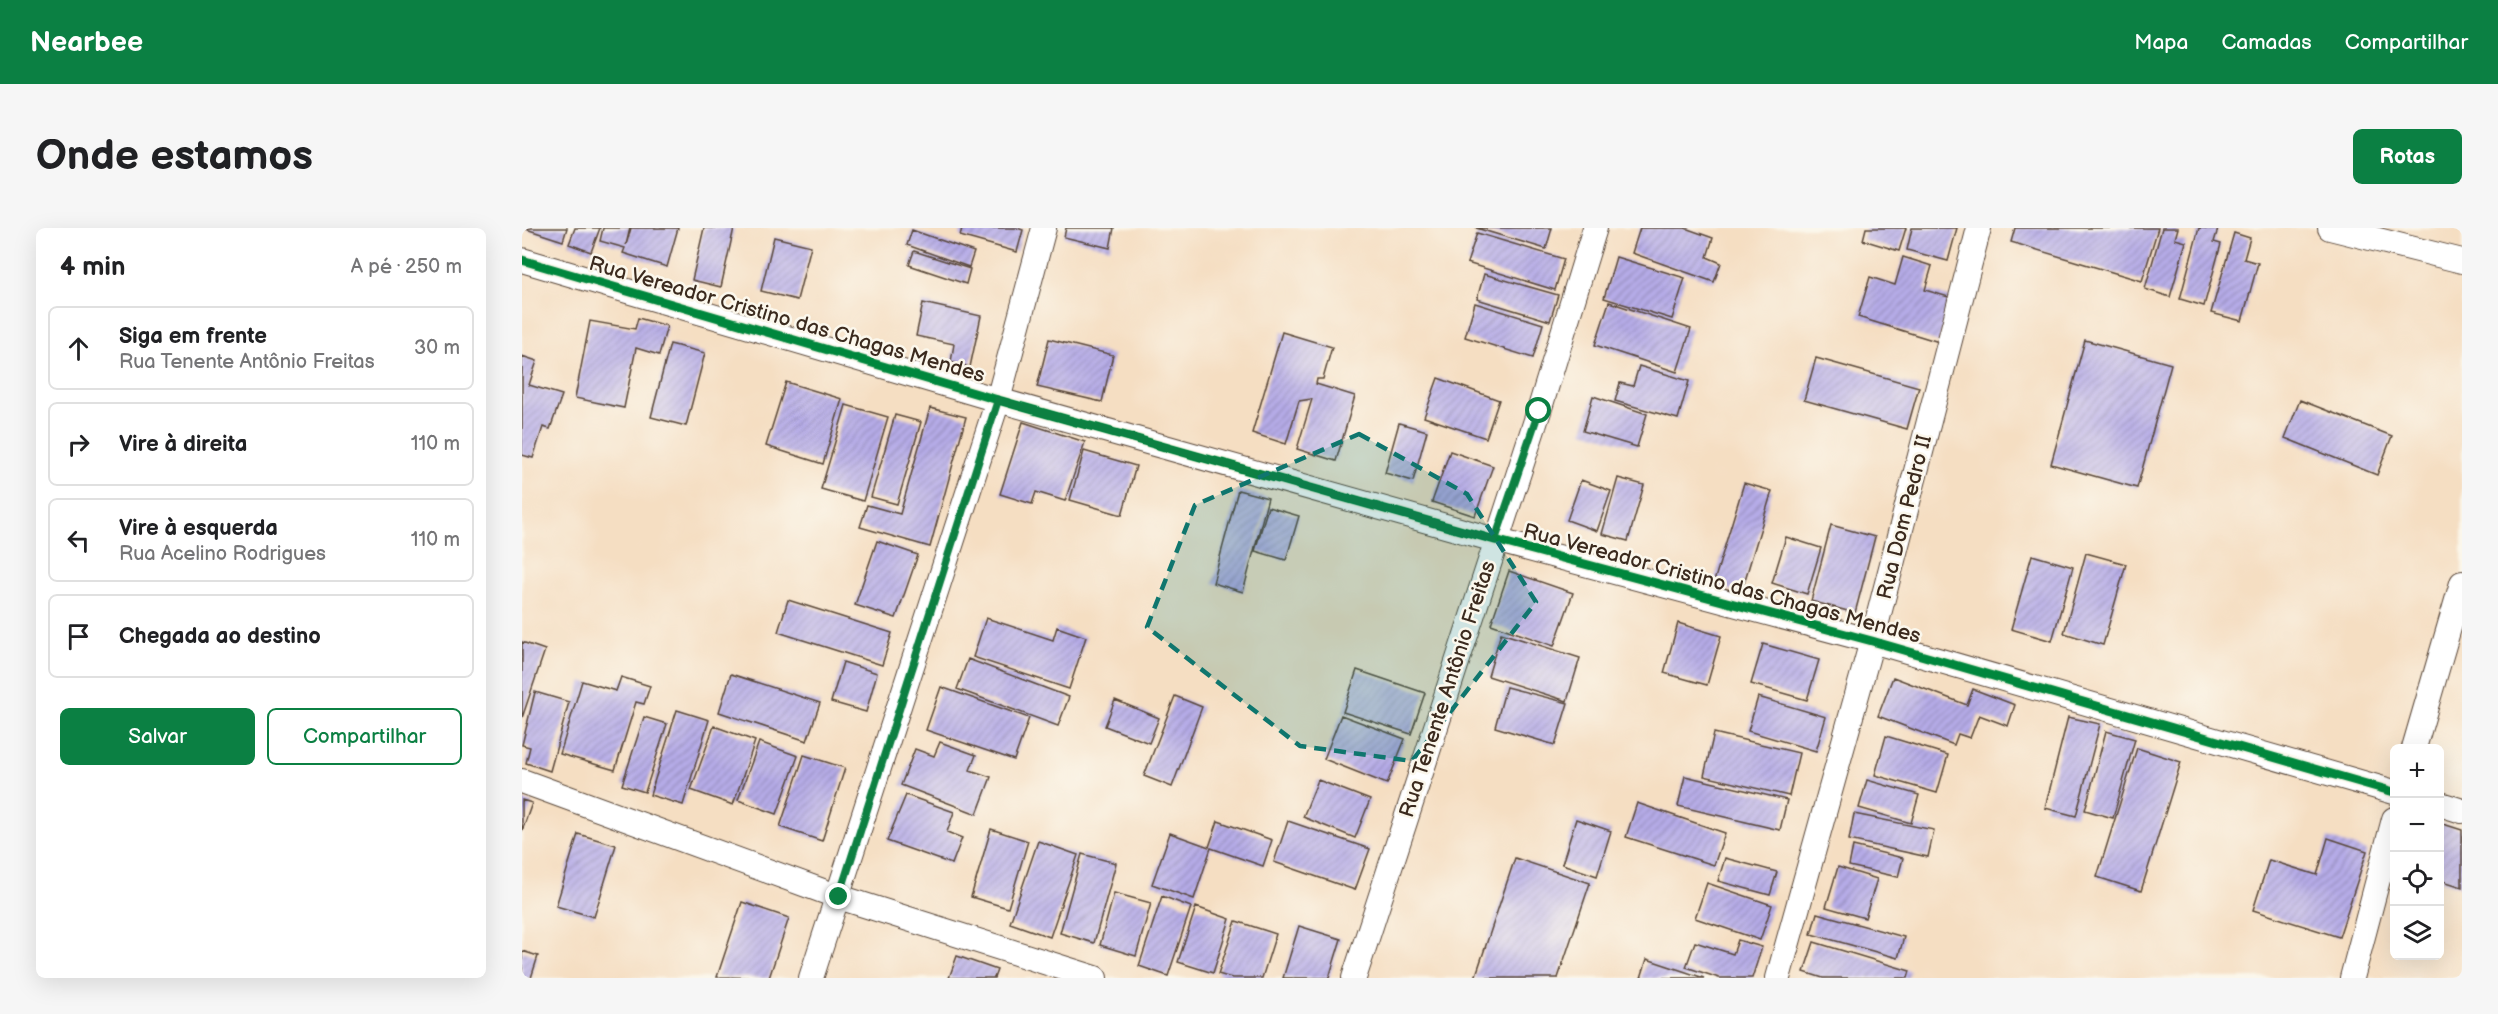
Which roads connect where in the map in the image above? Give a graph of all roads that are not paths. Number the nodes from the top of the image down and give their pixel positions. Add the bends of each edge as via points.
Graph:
1 (1044, 228) edge
2 (1594, 228) edge
3 (1979, 228) edge
4 (2330, 228) edge
5 (522, 260) edge
6 (2462, 261) edge
7 (998, 400) junction
8 (1495, 540) junction
9 (2462, 584) edge
10 (1872, 641) junction
11 (2415, 744) edge
12 (522, 782) edge
13 (2390, 791) edge
14 (2444, 806) edge
15 (2462, 811) edge
16 (2390, 834) edge
17 (839, 897) junction
18 (811, 978) edge
19 (1095, 978) edge
20 (1354, 978) edge
21 (1778, 978) edge
22 (2352, 978) edge

1 - 7 street
2 - 8 street, Rua Tenente Antônio Freitas
3 - 10 street, Rua Dom Pedro II
4 - 6 street
5 - 7 street, Rua Vereador Cristino das Chagas Mendes
7 - 8 street, Rua Vereador Cristino das Chagas Mendes
7 - 17 street
8 - 10 street, Rua Vereador Cristino das Chagas Mendes
8 - 20 street, Rua Tenente Antônio Freitas
9 - 11 street
10 - 13 street, Rua Vereador Cristino das Chagas Mendes
10 - 21 street, Rua Dom Pedro II
12 - 17 street
14 - 15 street
16 - 22 street
17 - 18 street
17 - 19 street

